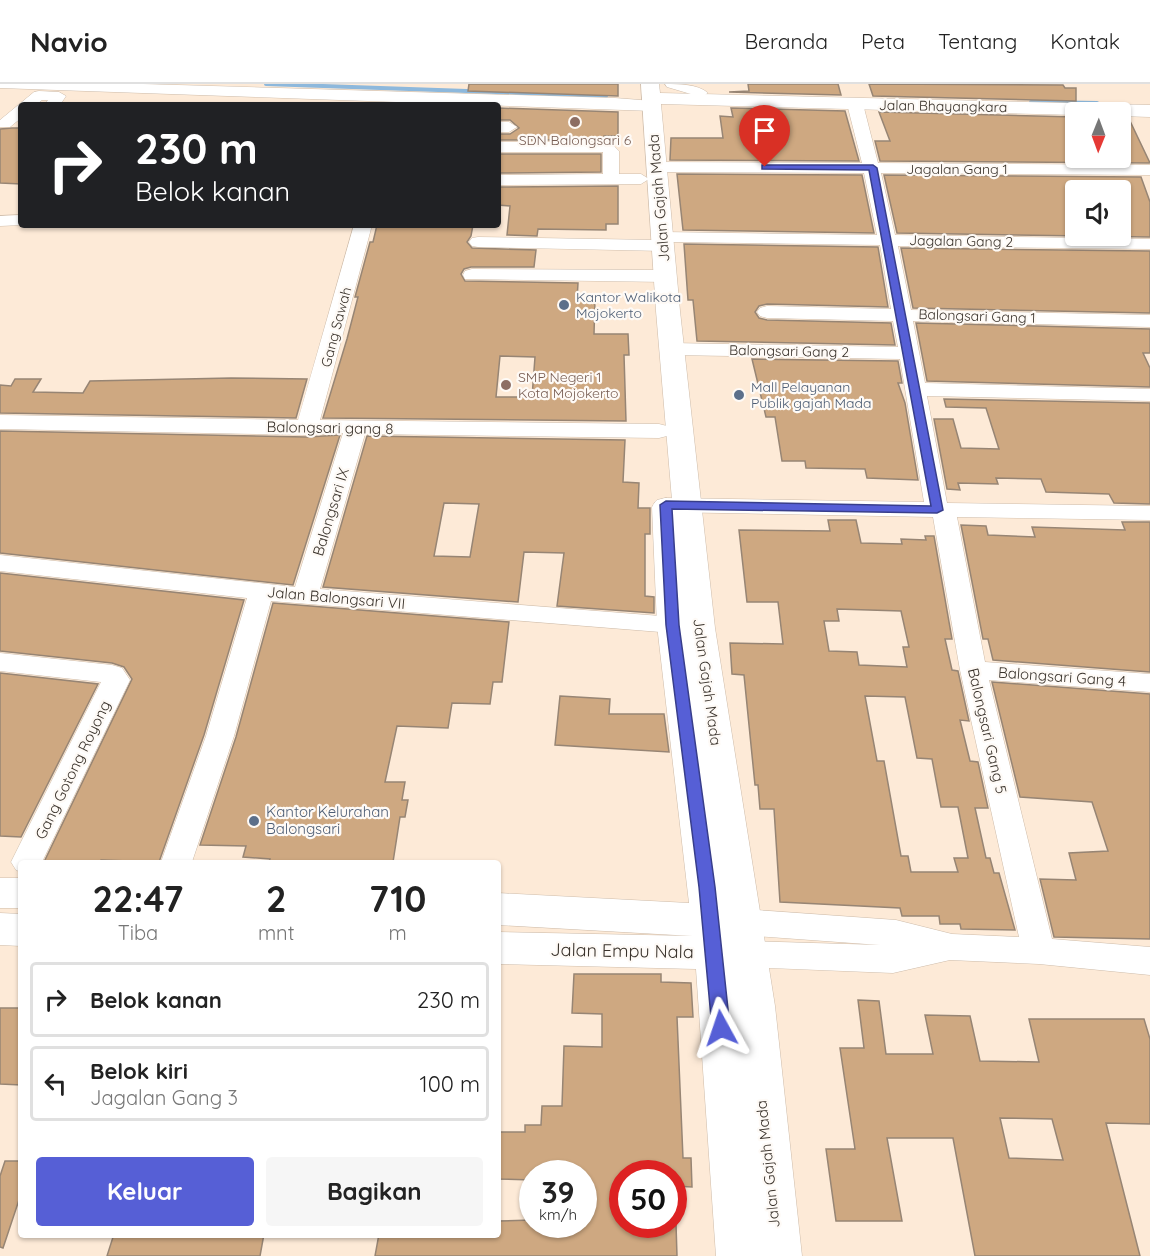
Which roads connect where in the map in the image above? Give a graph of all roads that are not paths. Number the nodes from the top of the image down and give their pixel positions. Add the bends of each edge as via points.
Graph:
1 (0, 84) edge
2 (174, 84) edge
3 (672, 84) edge
4 (115, 86) edge
5 (305, 86) edge
6 (408, 94) junction
7 (702, 94) edge
8 (276, 95) edge
9 (642, 96) edge
10 (31, 102) edge
11 (54, 102) edge
12 (456, 102) edge
13 (737, 102) junction
14 (855, 104) junction
15 (1150, 111) edge
16 (18, 113) edge
17 (5, 124) dead end
18 (501, 147) edge
19 (873, 168) junction
20 (1150, 170) edge
21 (648, 173) junction
22 (611, 179) junction
23 (501, 180) edge
24 (18, 220) edge
25 (0, 221) edge
26 (362, 228) edge
27 (480, 234) edge
28 (888, 240) junction
29 (547, 244) junction
30 (1150, 244) edge
31 (657, 256) junction
32 (472, 275) junction
33 (544, 275) junction
34 (467, 298) dead end
35 (768, 312) dead end
36 (902, 314) junction
37 (1150, 321) edge
38 (671, 349) junction
39 (907, 353) junction
40 (914, 389) junction
41 (1150, 395) edge
42 (0, 422) edge
43 (665, 422) junction
44 (307, 428) junction
45 (356, 428) junction
46 (676, 505) junction
47 (940, 510) junction
48 (1150, 513) edge
49 (0, 563) edge
50 (261, 592) junction
51 (305, 595) junction
52 (673, 625) junction
53 (0, 662) edge
54 (973, 670) junction
55 (1150, 683) edge
56 (29, 860) edge
57 (177, 860) edge
58 (14, 890) edge
59 (501, 909) edge
60 (18, 913) edge
61 (728, 937) junction
62 (501, 948) edge
63 (1039, 951) junction
64 (1150, 961) edge
65 (740, 1256) edge
66 (777, 1256) edge

1 - 4 street
2 - 8 street
3 - 7 street
4 - 8 street
5 - 6 street
5 - 8 street
6 - 8 street
6 - 9 street
6 - 12 street
7 - 9 main road, Jalan Bhayangkara
7 - 13 main road, Jalan Bhayangkara
9 - 12 street
9 - 13 main road, Jalan Bhayangkara
9 - 21 main road, Jalan Gajah Mada
10 - 11 street via 39,95 59,96
13 - 14 main road, Jalan Bhayangkara
14 - 15 main road, Jalan Bhayangkara
14 - 19 street, Balongsari Gang 5
16 - 17 street
18 - 22 street via 606,147 611,151
19 - 20 street, Jagalan Gang 1
19 - 21 street, Jagalan Gang 1
19 - 28 street, Balongsari Gang 5
21 - 22 street, Jagalan Gang 1
21 - 31 main road, Jalan Gajah Mada
22 - 23 street, Jagalan Gang 1
24 - 25 street
26 - 44 street, Gang Sawah
27 - 29 street
27 - 32 street
28 - 30 street, Jagalan Gang 2
28 - 31 street, Jagalan Gang 2
28 - 36 street, Balongsari Gang 5
29 - 31 street
29 - 33 street
31 - 33 street
31 - 38 main road, Jalan Gajah Mada
31 - 43 main road, Jalan Gajah Mada
32 - 33 street
32 - 34 street
35 - 36 street, Balongsari Gang 1
36 - 37 street, Balongsari Gang 1
36 - 39 street, Balongsari Gang 5
38 - 39 street, Balongsari Gang 2
38 - 43 main road, Jalan Gajah Mada
39 - 40 street, Balongsari Gang 5
40 - 41 street
40 - 47 street, Balongsari Gang 5
42 - 44 street, Balongsari gang 8
43 - 45 street, Balongsari gang 8
43 - 46 main road, Jalan Gajah Mada
44 - 45 street, Balongsari gang 8
45 - 51 street, Balongsari IX
46 - 47 street
46 - 52 main road, Jalan Gajah Mada
46 - 61 main road, Jalan Gajah Mada via 699,627
47 - 48 street
47 - 54 street, Balongsari Gang 5
49 - 50 street, Jalan Balongsari VII
50 - 51 street, Jalan Balongsari VII
50 - 57 street via 220,736
51 - 52 street, Jalan Balongsari VII
52 - 61 main road, Jalan Gajah Mada
53 - 56 street, Gang Gotong Royong via 116,676
54 - 55 street, Balongsari Gang 4
54 - 63 street, Balongsari Gang 5
58 - 60 main road
59 - 61 main road, Jalan Empu Nala
61 - 62 main road, Jalan Empu Nala
61 - 63 street via 893,959 952,947
61 - 65 main road, Jalan Gajah Mada
61 - 66 main road, Jalan Gajah Mada via 754,1006
63 - 64 street

